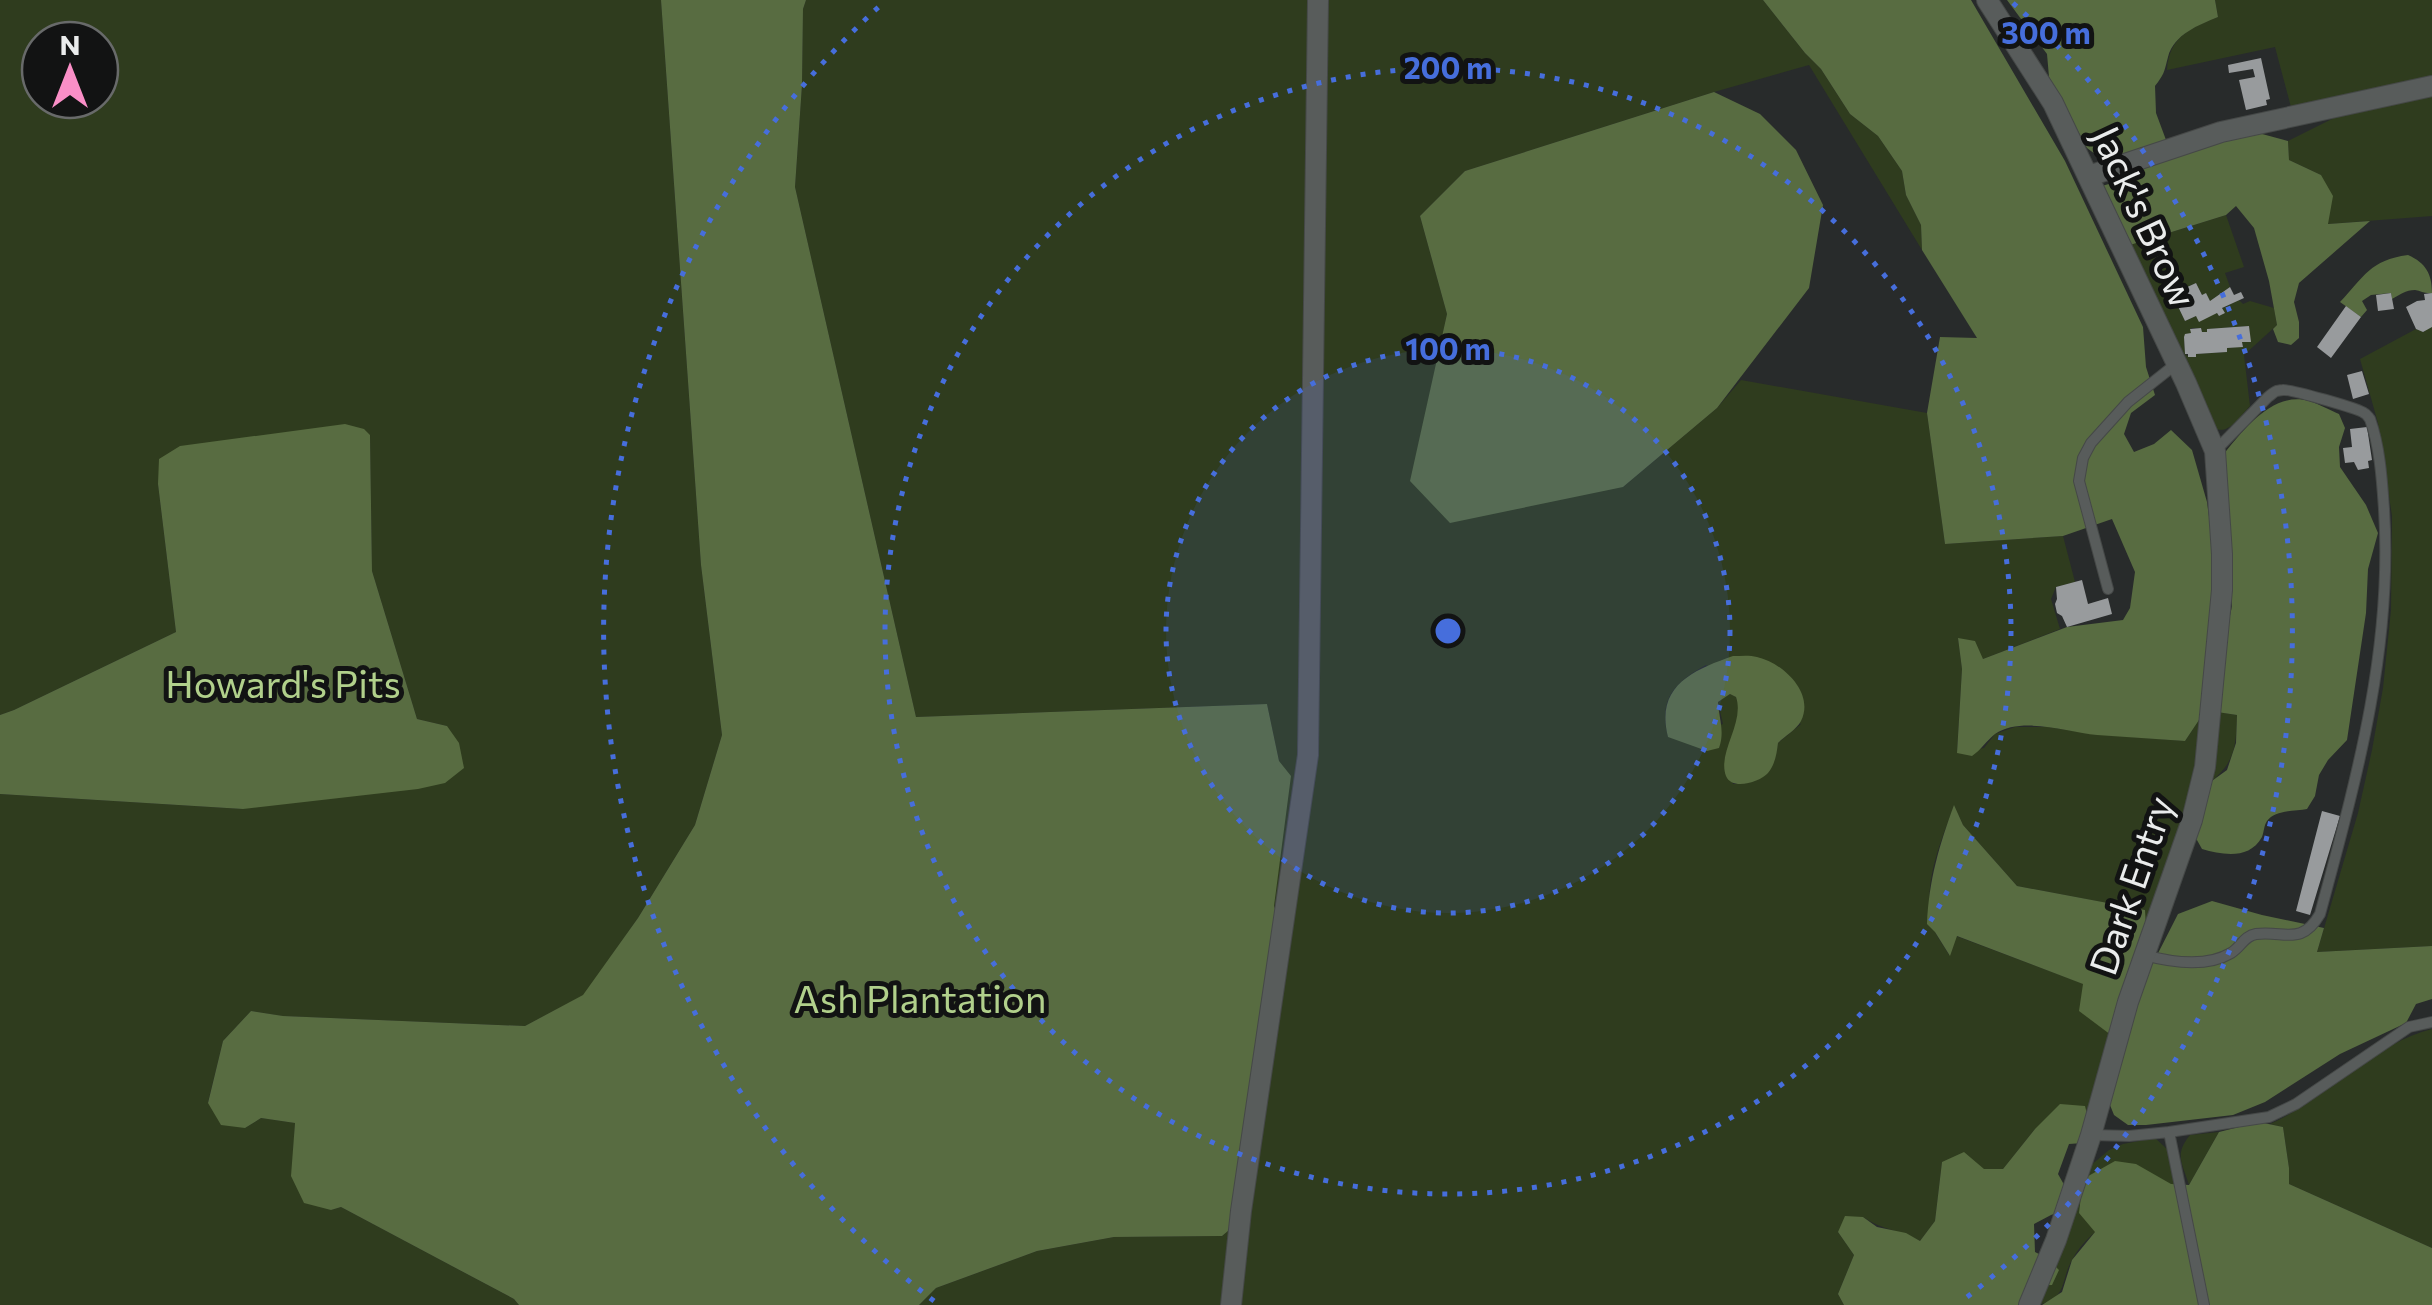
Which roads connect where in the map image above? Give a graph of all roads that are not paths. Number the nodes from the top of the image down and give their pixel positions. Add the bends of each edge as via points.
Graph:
1 (1318, 0) edge
2 (1987, 0) edge
3 (2432, 86) edge
4 (2089, 176) junction
5 (2176, 363) junction
6 (2215, 451) junction
7 (2216, 473) joint
8 (2108, 589) dead end
9 (2144, 954) junction
10 (2432, 1022) edge
11 (2169, 1132) junction
12 (2091, 1135) junction
13 (1231, 1305) edge
14 (2029, 1305) edge
15 (2204, 1305) edge

1 - 13 street via 1308,756
2 - 4 street, Jack's Brow
3 - 4 street via 2221,132
4 - 5 street, Jack's Brow
5 - 6 street, Jack's Brow
5 - 8 lane via 2128,402 2083,458 2079,480
6 - 7 street, Jack's Brow
6 - 9 lane via 2275,392 2295,390 2364,412 2370,420 2386,535 2377,672 2361,762 2315,924 2295,935 2253,934 2234,952 2212,959 2167,961
7 - 9 street, Dark Entry via 2222,590 2205,767
9 - 12 street, Dark Entry
10 - 11 lane via 2409,1027 2269,1117
11 - 12 lane
11 - 15 lane
12 - 14 street, Dark Entry

